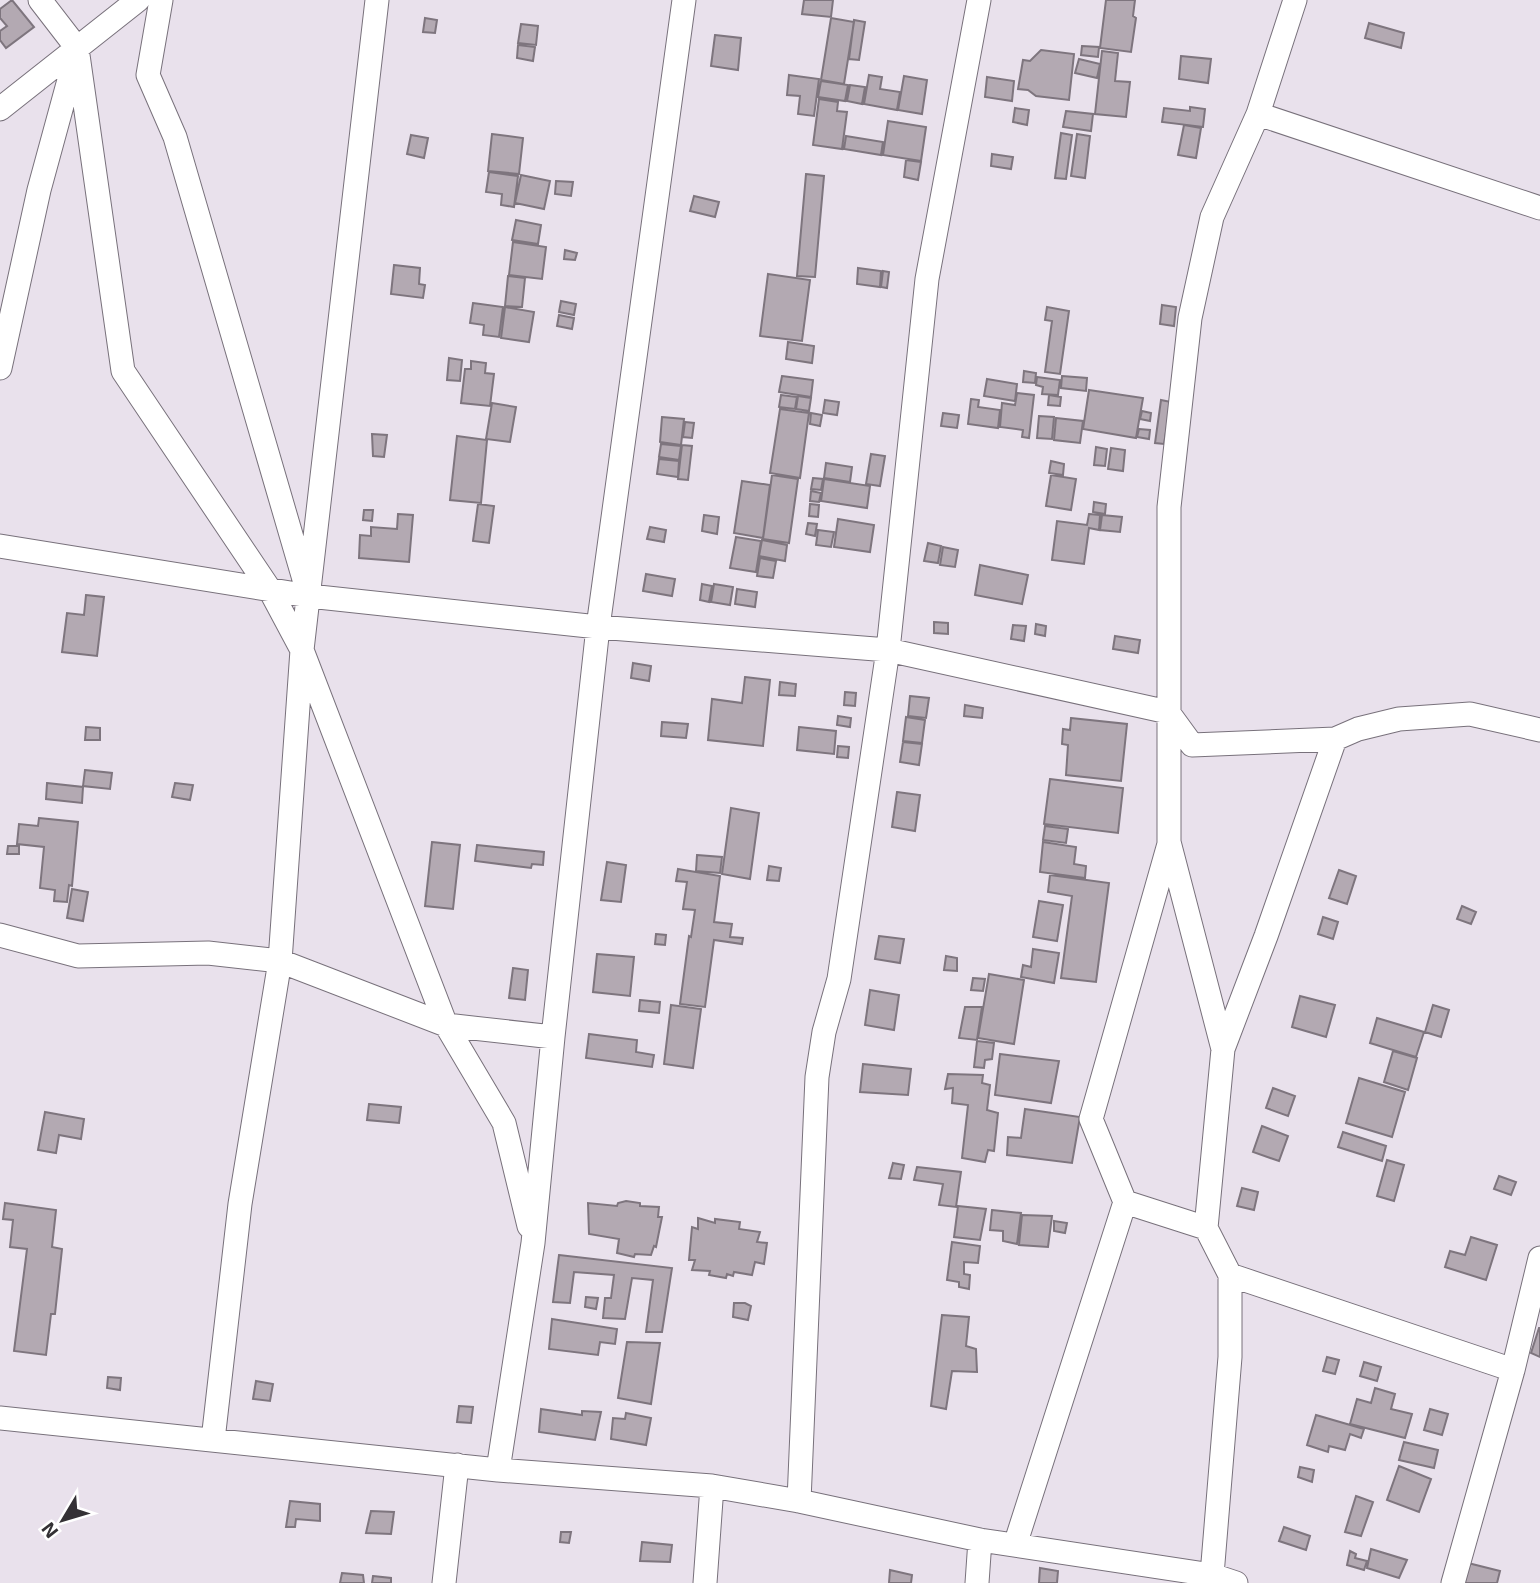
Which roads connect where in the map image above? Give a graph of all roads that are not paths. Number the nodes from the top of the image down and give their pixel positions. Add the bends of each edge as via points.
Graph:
1 (40, 0) edge
2 (138, 0) edge
3 (161, 0) edge
4 (377, 0) edge
5 (684, 0) edge
6 (979, 0) edge
7 (1295, 0) edge
8 (77, 48) junction
9 (0, 109) edge
10 (1258, 114) junction
11 (1540, 208) edge
12 (0, 368) edge
13 (0, 546) edge
14 (270, 590) junction
15 (309, 596) junction
16 (598, 627) junction
17 (302, 650) junction
18 (888, 650) junction
19 (1168, 712) junction
20 (1540, 730) edge
21 (1335, 739) junction
22 (1169, 842) junction
23 (0, 935) edge
24 (280, 961) junction
25 (446, 1025) junction
26 (553, 1037) junction
27 (1223, 1049) junction
28 (1125, 1202) junction
29 (1206, 1228) junction
30 (533, 1242) junction
31 (1540, 1258) edge
32 (1230, 1275) junction
33 (1513, 1370) junction
34 (0, 1418) edge
35 (213, 1440) junction
36 (457, 1465) junction
37 (498, 1470) junction
38 (712, 1486) junction
39 (799, 1501) junction
40 (980, 1540) junction
41 (1015, 1545) junction
42 (1212, 1575) junction
43 (444, 1583) edge
44 (705, 1583) edge
45 (977, 1583) edge
46 (1236, 1583) edge
47 (1453, 1583) edge

1 - 8 street
2 - 8 street
3 - 15 street via 148,75 175,137
4 - 15 street
5 - 16 street
6 - 18 street via 927,279
7 - 10 street
8 - 9 street
8 - 12 street
8 - 14 street via 123,371
10 - 11 street
10 - 19 street via 1212,217 1190,318 1169,507
13 - 14 street
14 - 15 street
14 - 17 street
15 - 16 street
15 - 17 street
16 - 18 street
16 - 26 street
17 - 24 street
17 - 25 street
18 - 19 street
18 - 39 street via 839,979 817,1077
19 - 21 street via 1192,745
19 - 22 street
20 - 21 street via 1470,714 1399,719
21 - 27 street
22 - 27 street
22 - 28 street via 1091,1119
23 - 24 street via 78,957 208,953
24 - 25 street
24 - 35 street via 240,1204
25 - 26 street
25 - 30 street via 504,1123
26 - 30 street
27 - 29 street
28 - 29 street
28 - 41 street
29 - 32 street
30 - 37 street
31 - 33 street
32 - 33 street
32 - 42 street via 1230,1357
33 - 47 street
34 - 35 street
35 - 36 street
36 - 37 street
36 - 43 street
37 - 38 street
38 - 39 street
38 - 44 street
39 - 40 street
40 - 41 street
40 - 45 street
41 - 42 street
42 - 46 street

